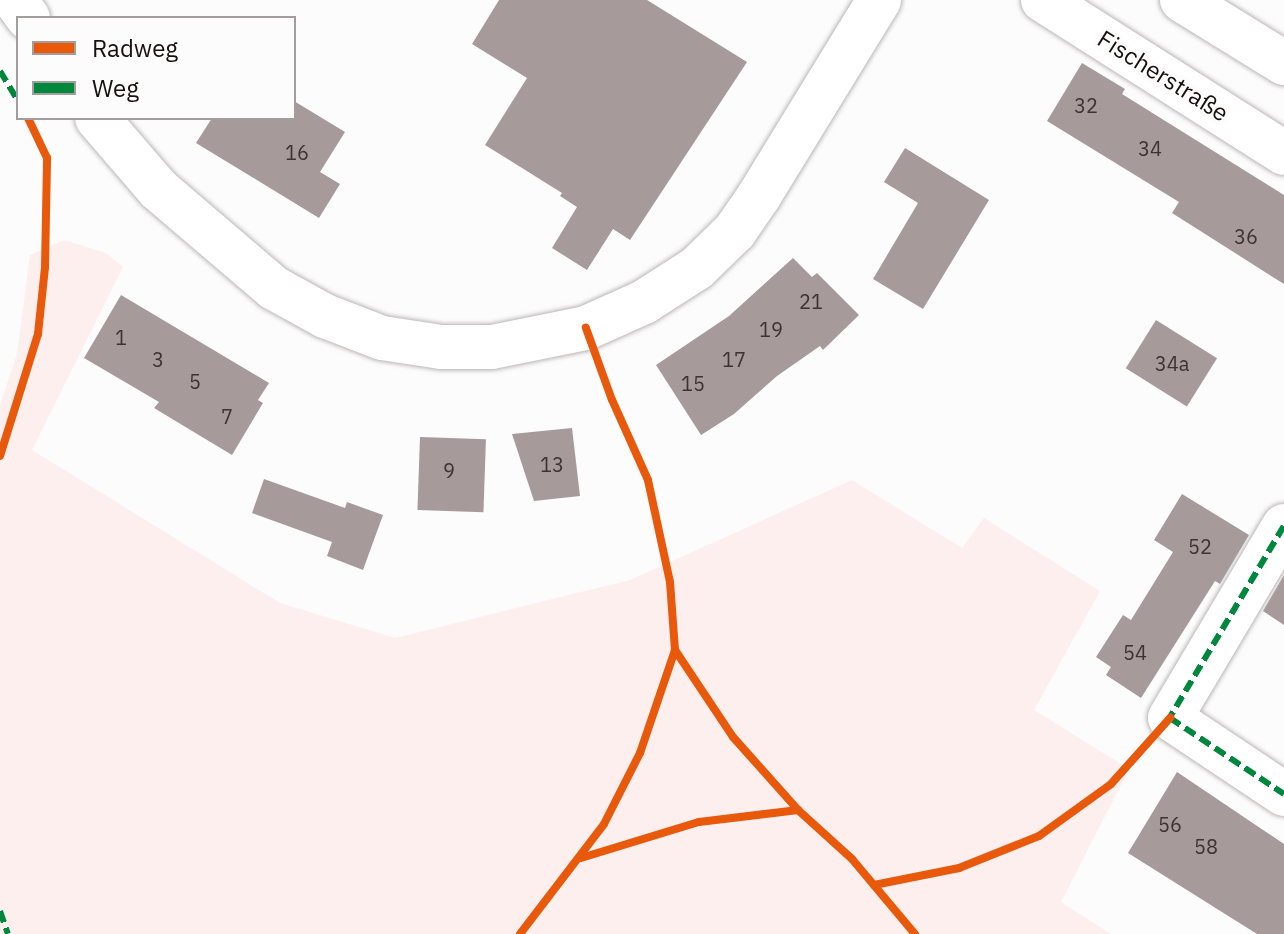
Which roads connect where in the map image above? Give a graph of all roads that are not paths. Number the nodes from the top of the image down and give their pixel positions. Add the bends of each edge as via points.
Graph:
1 (879, 0) edge
2 (1043, 0) edge
3 (1182, 0) edge
4 (1284, 63) edge
5 (99, 120) edge
6 (1284, 153) edge
7 (1284, 526) edge
8 (1284, 794) edge

1 - 5 street via 759,196 735,231 697,268 644,302 586,328 492,347 441,347 382,338 274,288 158,189
2 - 6 street, Fischerstraße
3 - 4 street
7 - 8 street via 1170,718

